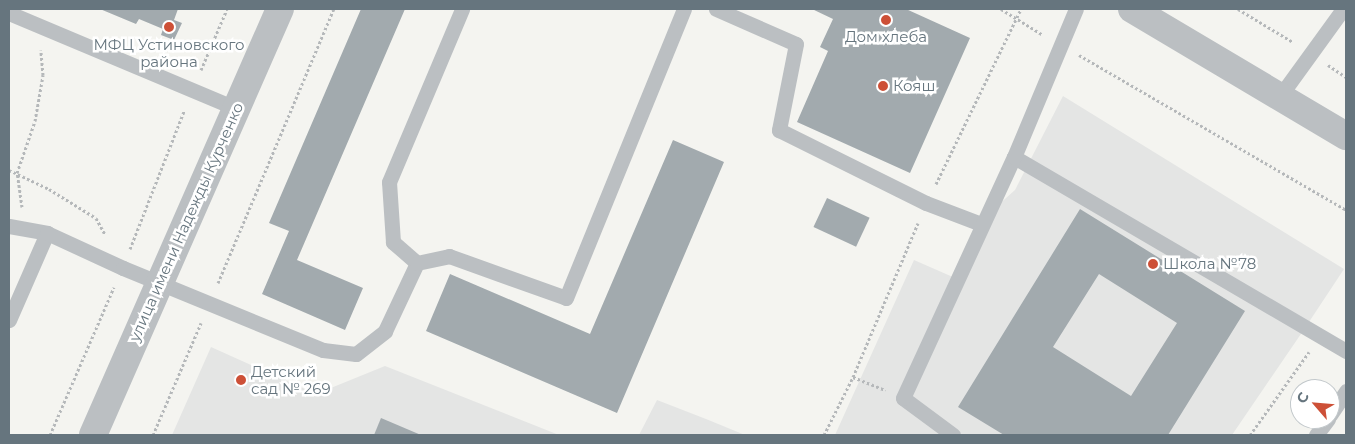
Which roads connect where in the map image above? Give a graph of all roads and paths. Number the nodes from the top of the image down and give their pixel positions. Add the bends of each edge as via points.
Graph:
1 (280, 9) edge
2 (334, 9) edge
3 (462, 9) edge
4 (684, 9) edge
5 (716, 9) edge
6 (1001, 9) edge
7 (1076, 9) edge
8 (1132, 9) edge
9 (1343, 9) edge
10 (226, 10) edge
11 (13, 14) edge
12 (1061, 45) junction
13 (192, 90) junction
14 (1280, 96) junction
15 (235, 108) junction
16 (1346, 136) edge
17 (1014, 157) junction
18 (9, 170) edge
19 (17, 174) junction
20 (1346, 210) edge
21 (981, 224) junction
22 (9, 226) edge
23 (47, 233) junction
24 (417, 263) junction
25 (123, 268) junction
26 (158, 283) junction
27 (210, 304) junction
28 (9, 320) edge
29 (1320, 336) junction
30 (1346, 351) edge
31 (853, 377) dead end
32 (1346, 392) edge
33 (904, 398) junction
34 (1340, 405) edge
35 (93, 435) edge
36 (153, 435) edge
37 (953, 435) edge
38 (1250, 435) edge

1 - 15 street, улица имени Надежды Курченко
2 - 27 path
3 - 24 lane via 389,182 393,242
4 - 24 lane via 566,298 449,256
5 - 21 lane via 796,44 779,130 926,204
6 - 12 path
7 - 12 lane
8 - 14 street
9 - 14 lane
10 - 13 path
11 - 13 lane
11 - 19 path via 40,45 43,75 34,121
12 - 17 lane
12 - 20 path
13 - 15 lane
14 - 16 street
15 - 26 street, улица имени Надежды Курченко
17 - 21 lane
17 - 29 lane
18 - 19 path
19 - 23 path via 23,214
19 - 25 path via 96,218
21 - 33 lane
22 - 23 lane
23 - 25 lane
23 - 28 lane
24 - 27 lane via 385,331 356,354 323,350
25 - 26 lane
26 - 27 lane
26 - 35 street, улица имени Надежды Курченко
27 - 36 path
29 - 30 lane
29 - 38 path
31 - 33 path
32 - 34 lane
33 - 37 lane

